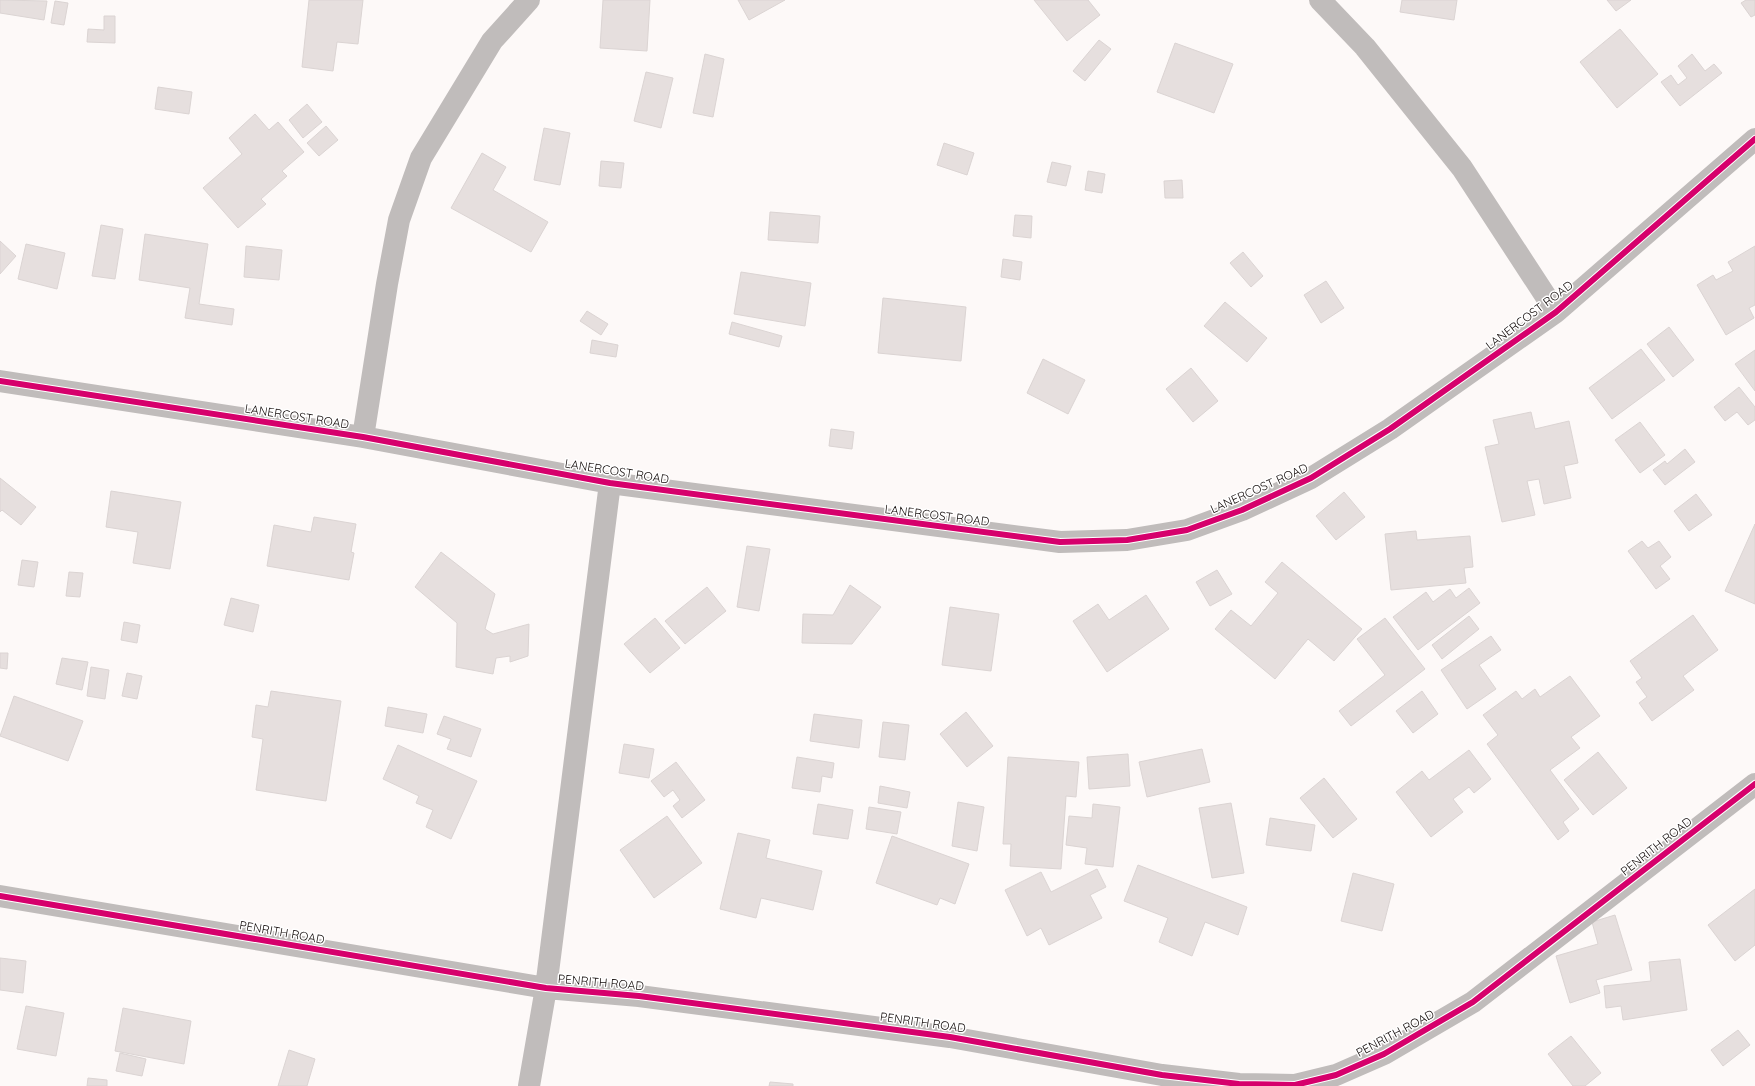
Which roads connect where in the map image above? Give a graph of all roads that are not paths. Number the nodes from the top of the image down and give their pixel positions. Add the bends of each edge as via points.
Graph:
1 (529, 0) edge
2 (1320, 0) edge
3 (1755, 139) edge
4 (1556, 312) junction
5 (0, 381) edge
6 (363, 437) junction
7 (610, 483) junction
8 (1755, 784) edge
9 (0, 896) edge
10 (546, 988) junction
11 (529, 1086) edge

1 - 6 street via 492,41 421,158 399,220
2 - 4 street via 1365,47 1462,168
3 - 4 street, LANERCOST ROAD
4 - 7 street, LANERCOST ROAD via 1390,429 1311,478 1242,510 1187,530 1127,540 1060,542
5 - 6 street, LANERCOST ROAD
6 - 7 street, LANERCOST ROAD
7 - 10 street
8 - 10 street, PENRITH ROAD via 1473,1002 1384,1054 1336,1075 1295,1085 1239,1084 1170,1076 950,1037 639,996
9 - 10 street, PENRITH ROAD
10 - 11 street

